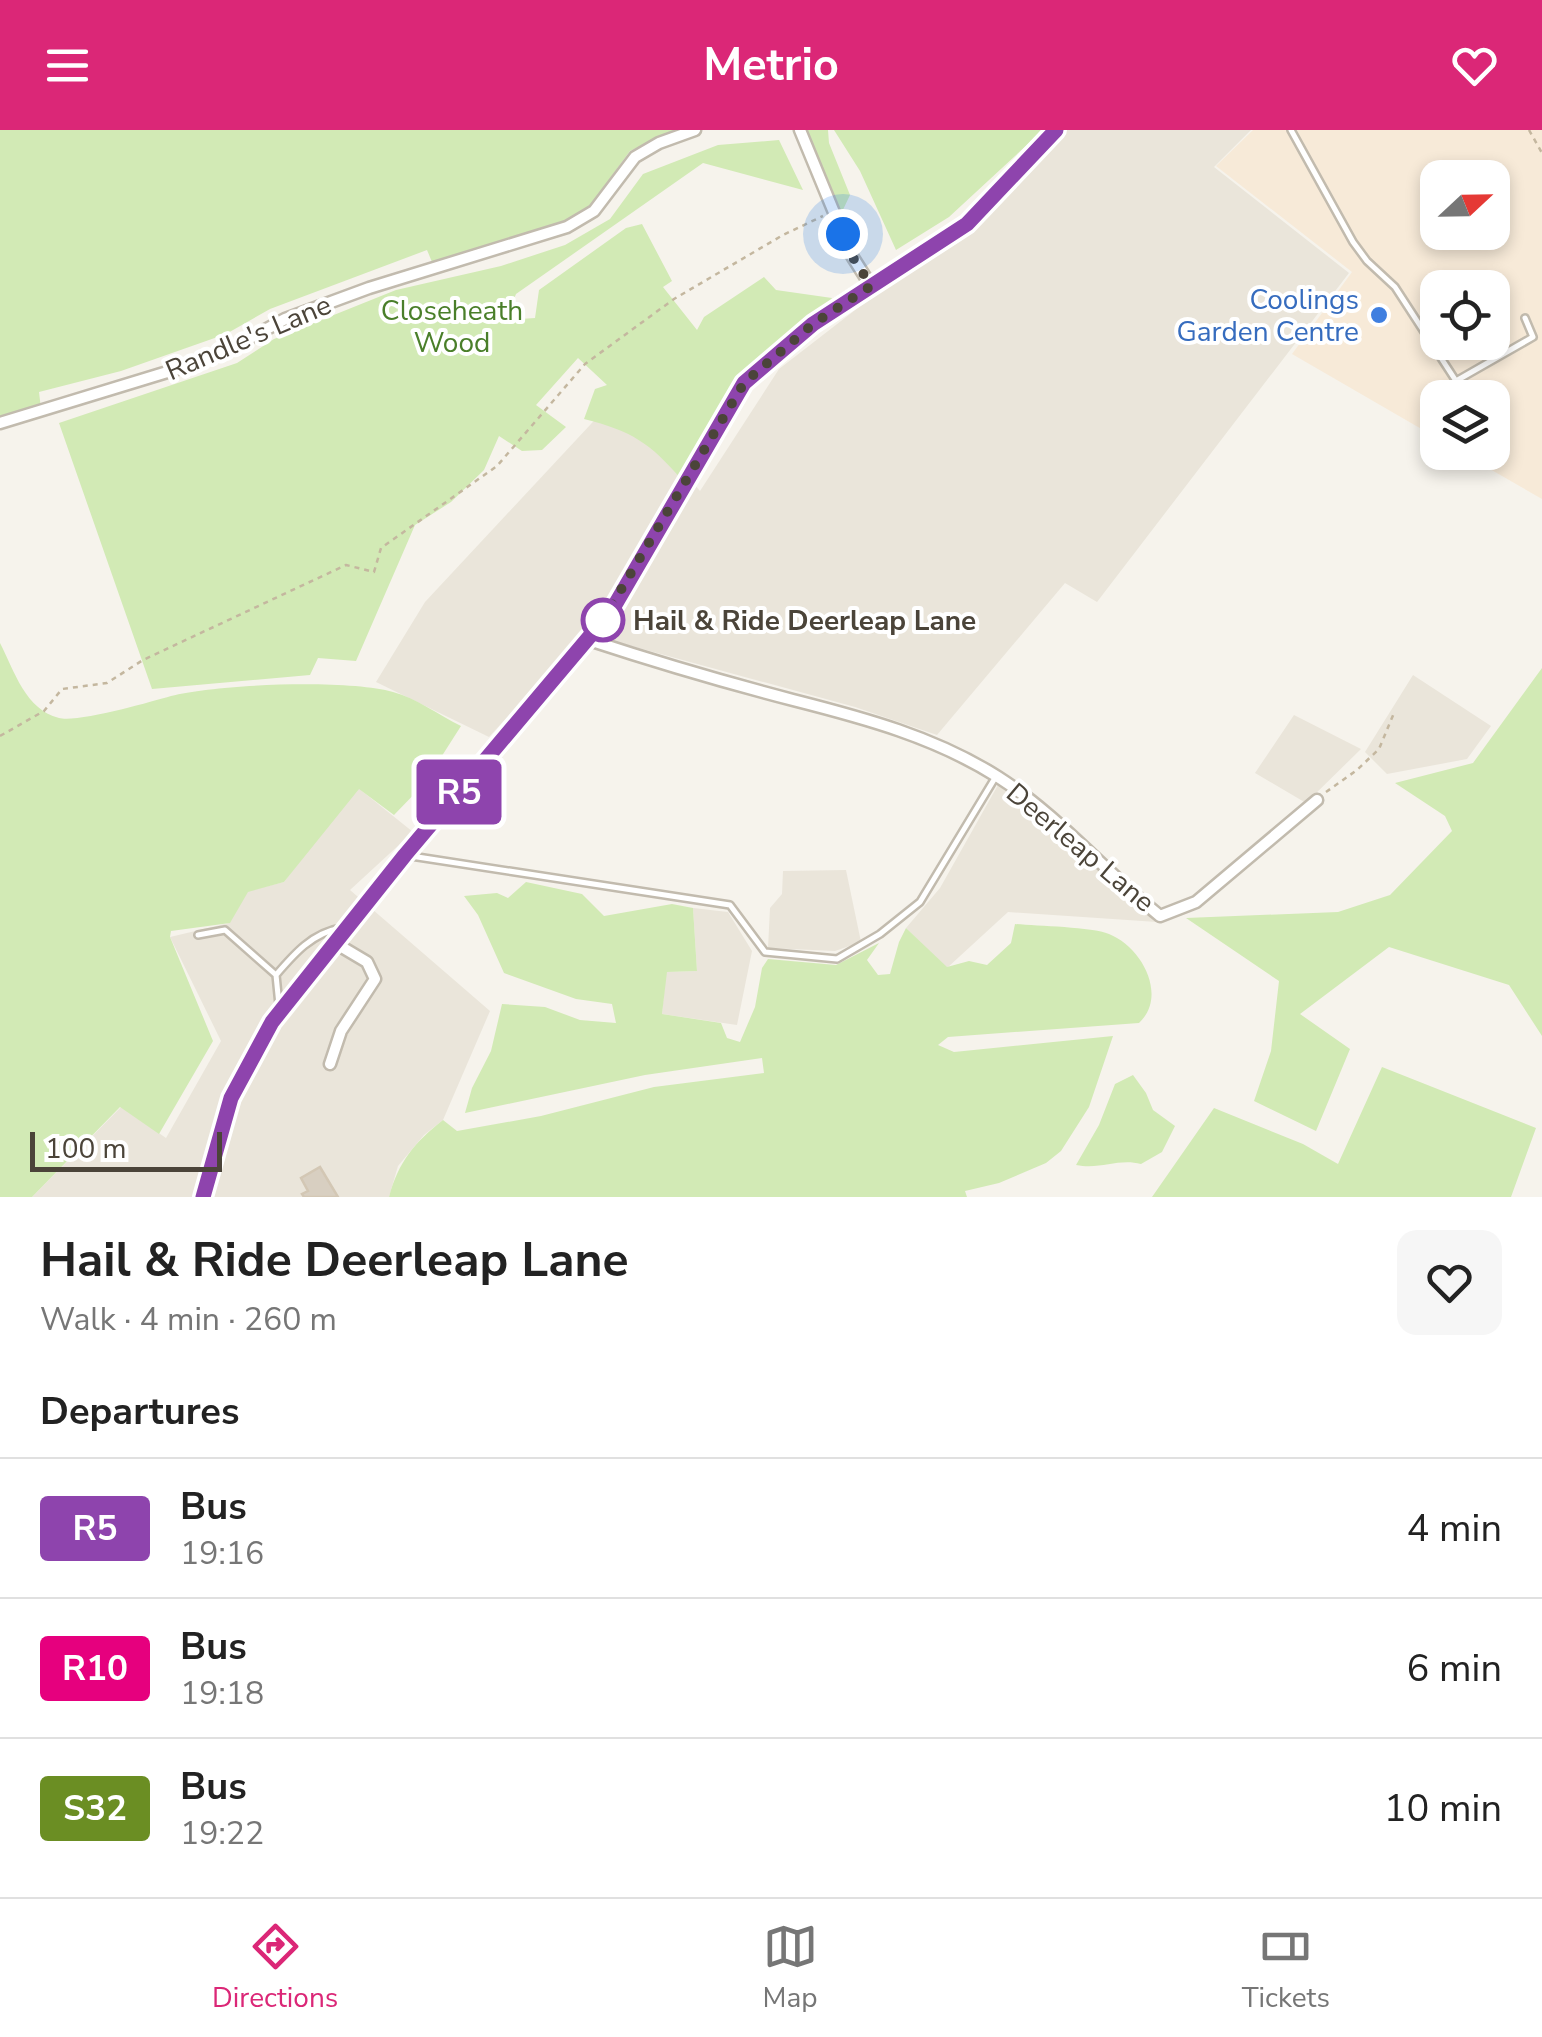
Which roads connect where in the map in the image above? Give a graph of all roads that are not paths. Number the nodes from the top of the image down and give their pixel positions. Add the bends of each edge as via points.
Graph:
1 (695, 130) edge
2 (800, 130) edge
3 (1056, 130) edge
4 (1291, 130) edge
5 (871, 286) junction
6 (1525, 318) dead end
7 (0, 422) edge
8 (589, 640) junction
9 (996, 776) junction
10 (1317, 800) road end
11 (405, 855) junction
12 (347, 928) junction
13 (198, 934) dead end
14 (334, 943) junction
15 (276, 975) junction
16 (279, 1013) junction
17 (330, 1064) dead end
18 (203, 1197) edge

1 - 7 street, Randle's Lane via 635,157 594,211 567,228 369,288 187,366
2 - 5 street
3 - 5 street via 967,224
4 - 6 lane via 1353,242 1396,286 1456,381 1533,337
5 - 8 street via 813,324 744,383
8 - 9 street, Deerleap Lane via 898,729
8 - 11 street
9 - 10 street, Deerleap Lane via 1160,916 1196,902
9 - 11 lane via 920,902 837,958 765,952 730,905
11 - 12 street
12 - 14 street
12 - 15 lane via 320,934
13 - 15 lane via 225,930
14 - 16 street
14 - 17 street via 367,962 375,980 341,1031
15 - 16 lane
16 - 18 street via 231,1098

